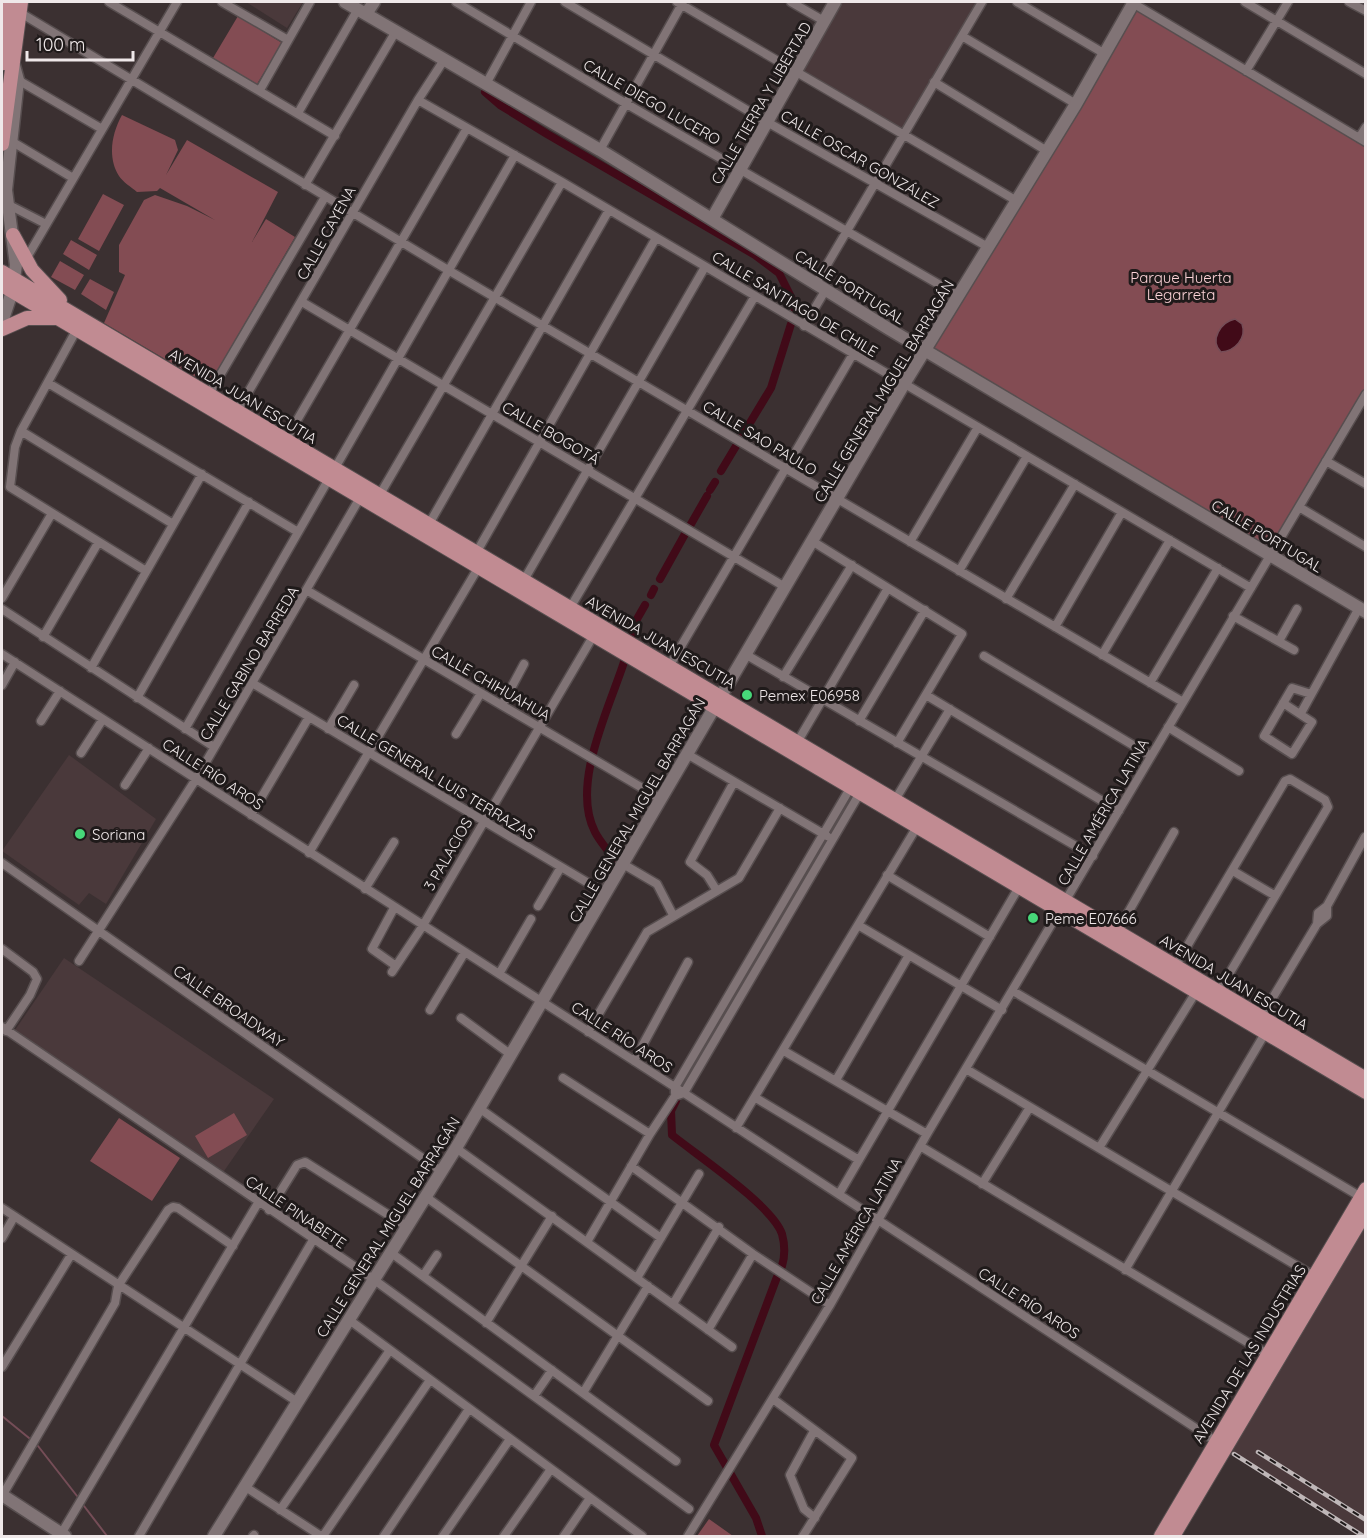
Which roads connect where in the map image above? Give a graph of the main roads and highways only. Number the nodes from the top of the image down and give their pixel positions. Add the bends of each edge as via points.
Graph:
1 (345, 2) edge
2 (374, 2) edge
3 (835, 2) edge
4 (1133, 2) edge
5 (17, 5) edge
6 (362, 11) junction
7 (3, 41) edge
8 (6, 60) edge
9 (2, 74) edge
10 (6, 143) edge
11 (712, 219) junction
12 (7, 235) edge
13 (2, 272) edge
14 (9, 285) edge
15 (74, 315) junction
16 (58, 318) junction
17 (2, 320) edge
18 (924, 350) junction
19 (235, 416) junction
20 (331, 474) junction
21 (478, 559) junction
22 (1362, 610) edge
23 (603, 633) junction
24 (632, 650) junction
25 (718, 700) junction
26 (859, 785) junction
27 (920, 821) junction
28 (1064, 907) junction
29 (1173, 971) junction
30 (1263, 1025) junction
31 (1365, 1079) edge
32 (1365, 1092) edge
33 (1364, 1199) edge
34 (1331, 1258) junction
35 (1253, 1389) junction
36 (1220, 1445) junction
37 (2, 1496) edge
38 (63, 1535) edge
39 (214, 1536) edge
40 (1161, 1536) edge
41 (1173, 1536) edge

1 - 6 main road, CALLE PORTUGAL
2 - 6 main road
3 - 11 main road, CALLE TIERRA Y LIBERTAD
4 - 18 main road, CALLE GENERAL MIGUEL BARRAGÁN via 1076,104
5 - 7 main road
5 - 8 main road
6 - 11 main road, CALLE PORTUGAL
7 - 8 main road
8 - 9 main road
8 - 10 main road via 14,83
10 - 12 main road via 10,221
11 - 18 main road, CALLE PORTUGAL
12 - 14 main road
12 - 15 main road
13 - 14 main road, AVENIDA JUAN ESCUTIA
14 - 15 main road, AVENIDA JUAN ESCUTIA
14 - 16 main road, AVENIDA JUAN ESCUTIA
14 - 17 main road
15 - 19 main road, AVENIDA JUAN ESCUTIA via 209,394
16 - 17 main road
16 - 19 main road, AVENIDA JUAN ESCUTIA
18 - 22 main road, CALLE PORTUGAL
18 - 25 main road, CALLE GENERAL MIGUEL BARRAGÁN
19 - 20 main road, AVENIDA JUAN ESCUTIA
19 - 20 main road, AVENIDA JUAN ESCUTIA via 285,441
20 - 21 main road, AVENIDA JUAN ESCUTIA via 361,496
20 - 21 main road, AVENIDA JUAN ESCUTIA via 429,524
21 - 23 main road, AVENIDA JUAN ESCUTIA
21 - 23 main road, AVENIDA JUAN ESCUTIA via 524,580
23 - 24 main road, AVENIDA JUAN ESCUTIA
24 - 25 main road, AVENIDA JUAN ESCUTIA
24 - 25 main road, AVENIDA JUAN ESCUTIA via 670,665
25 - 26 main road, AVENIDA JUAN ESCUTIA
25 - 26 main road, AVENIDA JUAN ESCUTIA via 798,741
25 - 39 main road, CALLE GENERAL MIGUEL BARRAGÁN via 456,1148
26 - 27 main road, AVENIDA JUAN ESCUTIA
26 - 27 main road, AVENIDA JUAN ESCUTIA via 895,800
27 - 28 main road, AVENIDA JUAN ESCUTIA
27 - 28 main road, AVENIDA JUAN ESCUTIA via 1019,888
28 - 29 main road, AVENIDA JUAN ESCUTIA
29 - 30 main road, AVENIDA JUAN ESCUTIA via 1219,992
29 - 30 main road, AVENIDA JUAN ESCUTIA via 1196,992
30 - 31 main road, AVENIDA JUAN ESCUTIA
30 - 32 main road, AVENIDA JUAN ESCUTIA
33 - 34 main road, AVENIDA DE LAS INDUSTRIAS
34 - 35 main road, AVENIDA DE LAS INDUSTRIAS
34 - 35 main road, AVENIDA DE LAS INDUSTRIAS via 1314,1276 1267,1354
35 - 36 main road, AVENIDA DE LAS INDUSTRIAS
36 - 40 main road, AVENIDA DE LAS INDUSTRIAS
36 - 41 main road, AVENIDA DE LAS INDUSTRIAS
37 - 38 main road

